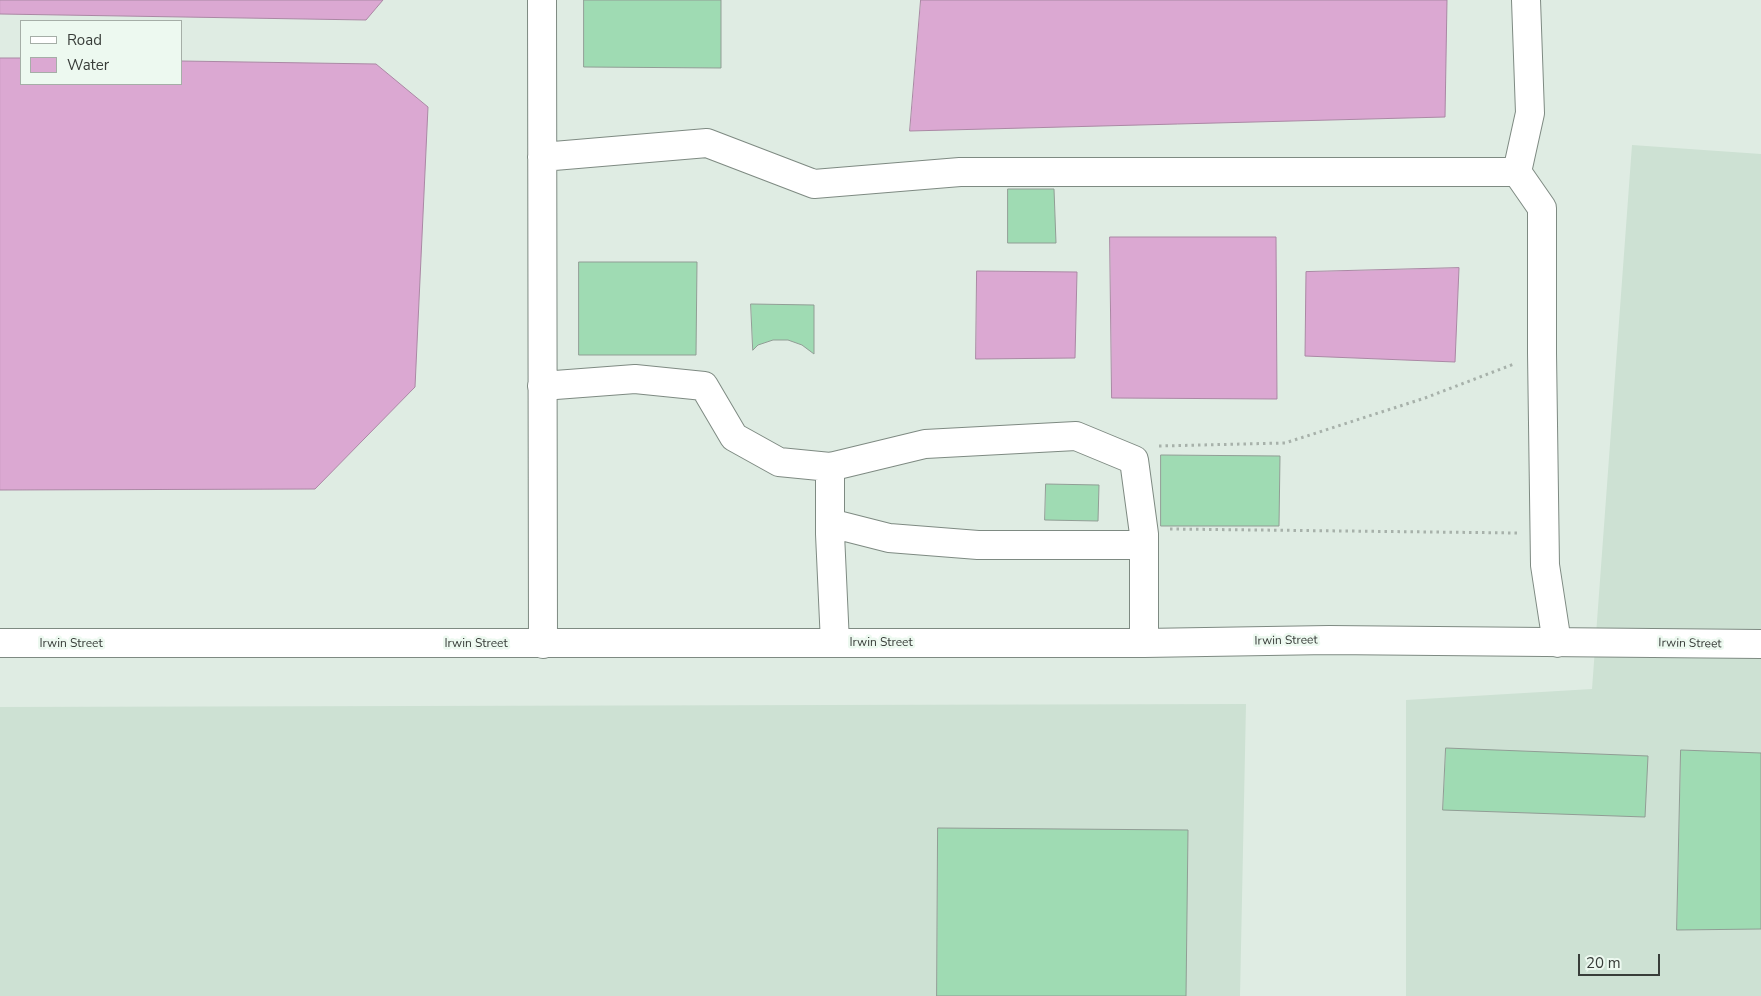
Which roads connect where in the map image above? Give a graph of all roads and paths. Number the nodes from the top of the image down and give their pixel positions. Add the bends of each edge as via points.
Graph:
1 (542, 0) edge
2 (1526, 0) edge
3 (542, 157) junction
4 (1517, 172) junction
5 (1542, 353) junction
6 (542, 386) junction
7 (1134, 460) junction
8 (830, 467) junction
9 (830, 524) junction
10 (1544, 533) junction
11 (1143, 537) junction
12 (1558, 642) junction
13 (835, 643) junction
14 (1144, 643) junction
15 (0, 644) edge
16 (542, 644) junction
17 (1761, 644) edge

1 - 3 street
2 - 4 street via 1530,113
3 - 4 street via 706,143 814,184 960,172
3 - 6 street
4 - 5 street via 1542,208
5 - 7 path via 1425,398 1285,444 1158,446
5 - 10 street
6 - 8 street via 635,379 704,386 734,437 778,462
6 - 16 street
7 - 8 street via 1076,436 924,444
7 - 11 street
8 - 9 street
9 - 11 street via 889,538 978,545
9 - 13 street
10 - 11 path
10 - 12 street via 1545,566
11 - 14 street
12 - 14 street, Irwin Street via 1329,640
12 - 17 street, Irwin Street
13 - 14 street, Irwin Street
13 - 16 street, Irwin Street
15 - 16 street, Irwin Street

